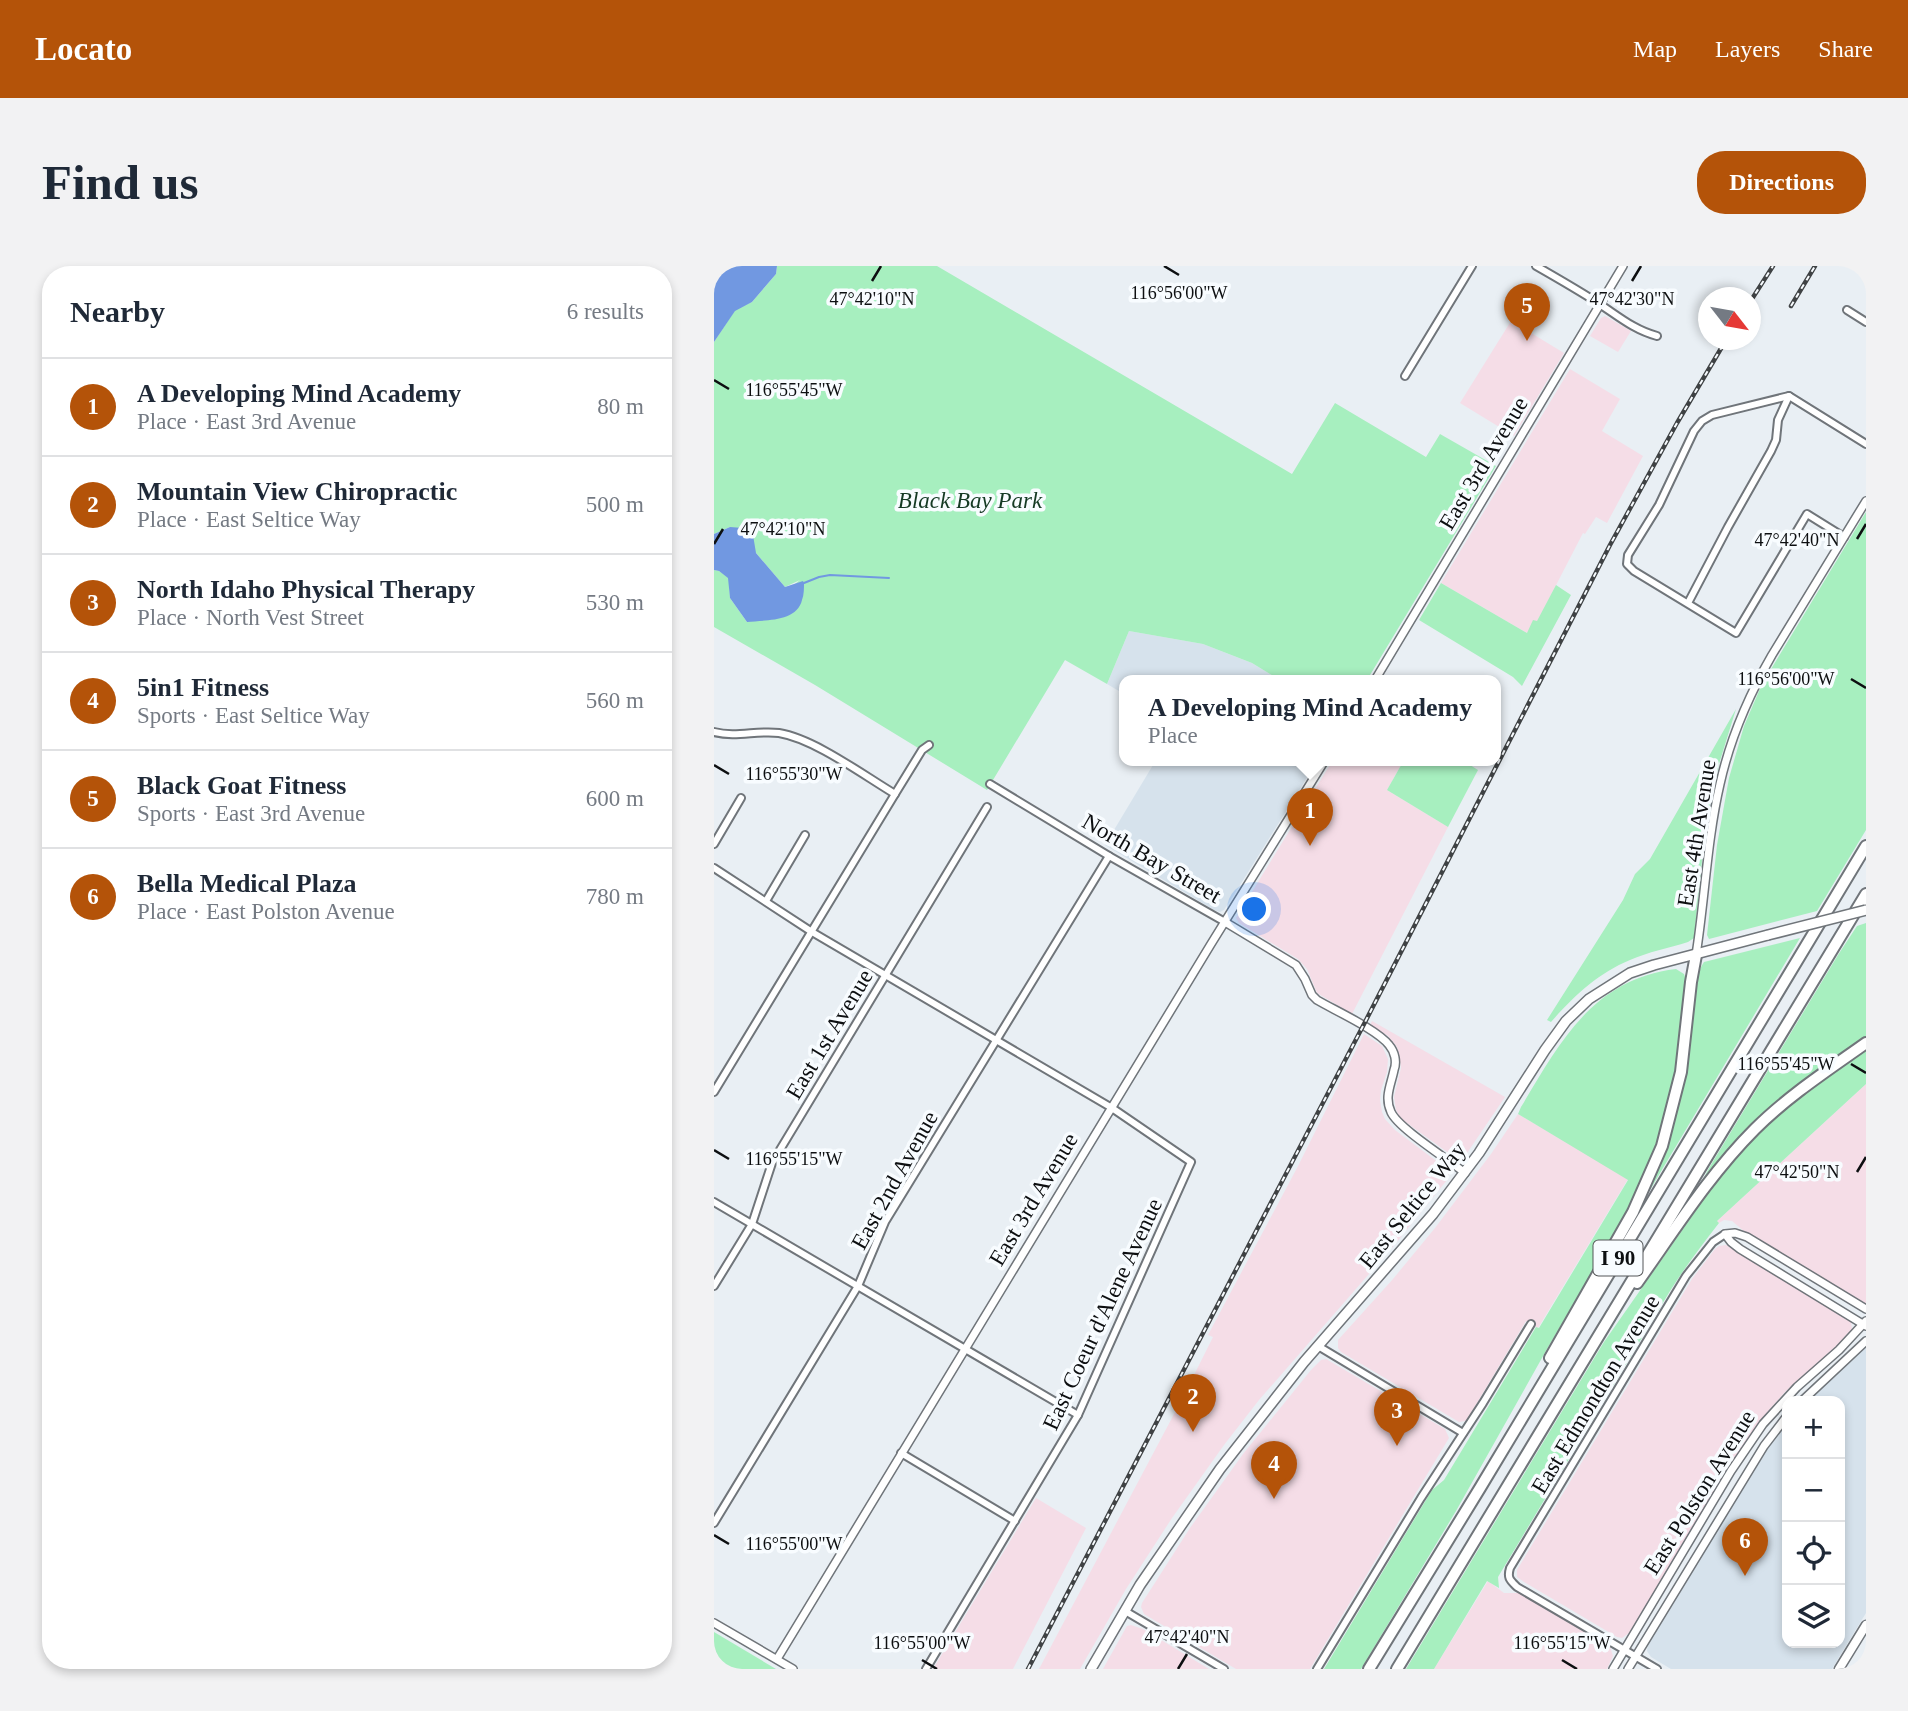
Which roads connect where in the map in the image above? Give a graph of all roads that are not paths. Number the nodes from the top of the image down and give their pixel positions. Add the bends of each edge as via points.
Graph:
1 (1472, 266) edge
2 (1536, 266) edge
3 (1623, 266) edge
4 (1600, 304) junction
5 (1847, 310) dead end
6 (1866, 322) edge
7 (1657, 336) dead end
8 (1405, 376) dead end
9 (1789, 396) junction
10 (1866, 444) edge
11 (1866, 501) edge
12 (1844, 537) junction
13 (1688, 603) junction
14 (1378, 675) edge
15 (714, 732) edge
16 (929, 745) dead end
17 (1321, 766) edge
18 (990, 784) dead end
19 (895, 794) junction
20 (741, 798) dead end
21 (987, 807) dead end
22 (805, 835) dead end
23 (714, 844) edge
24 (1866, 846) edge
25 (1109, 856) junction
26 (714, 868) edge
27 (1866, 894) edge
28 (766, 901) junction
29 (1866, 910) edge
30 (1225, 922) junction
31 (811, 932) junction
32 (1696, 955) junction
33 (885, 975) junction
34 (996, 1040) junction
35 (1866, 1044) edge
36 (714, 1092) edge
37 (1112, 1108) junction
38 (1465, 1173) junction
39 (714, 1202) edge
40 (752, 1224) junction
41 (1726, 1234) junction
42 (714, 1286) edge
43 (858, 1286) junction
44 (1866, 1309) edge
45 (1531, 1324) dead end
46 (1865, 1324) edge
47 (1866, 1341) edge
48 (1318, 1346) junction
49 (964, 1349) junction
50 (1585, 1357) junction
51 (1807, 1396) edge
52 (1078, 1415) junction
53 (1782, 1423) edge
54 (1463, 1433) junction
55 (901, 1453) junction
56 (1480, 1488) junction
57 (1015, 1521) junction
58 (714, 1523) edge
59 (1125, 1611) junction
60 (714, 1623) edge
61 (1866, 1625) edge
62 (1625, 1650) junction
63 (1636, 1656) junction
64 (776, 1659) junction
65 (793, 1669) edge
66 (926, 1669) edge
67 (1091, 1669) edge
68 (1224, 1669) edge
69 (1317, 1669) edge
70 (1369, 1669) edge
71 (1397, 1669) edge
72 (1613, 1669) edge
73 (1628, 1669) edge
74 (1657, 1669) edge
75 (1839, 1669) edge

1 - 8 street
2 - 4 street
3 - 4 street, East 3rd Avenue
4 - 7 street via 1623,321
4 - 14 street, East 3rd Avenue
5 - 6 street
9 - 10 street
9 - 13 street via 1772,451
9 - 13 street via 1720,412 1702,421 1628,555 1630,568
11 - 12 street, East 4th Avenue
12 - 13 street via 1807,514 1736,633
12 - 32 street, East 4th Avenue via 1762,674 1736,732 1714,815
15 - 19 street via 794,737
16 - 19 street
17 - 30 street, East 3rd Avenue
18 - 25 street, North Bay Street
19 - 31 street
20 - 23 street
21 - 33 street, East 1st Avenue
22 - 28 street
24 - 56 highway, I 90
25 - 30 street, North Bay Street
25 - 34 street, East 2nd Avenue
26 - 28 street
27 - 50 highway, I 90
28 - 31 street
29 - 32 main road, East Seltice Way, bridge
30 - 37 street, East 3rd Avenue
30 - 38 street, North Bay Street via 1289,960 1317,1000 1385,1041 1395,1060 1388,1095 1392,1115
31 - 33 street
31 - 36 street
32 - 38 main road, East Seltice Way via 1630,973 1577,1009
32 - 56 highway via 1678,1089 1654,1169
33 - 34 street
33 - 40 street, East 1st Avenue via 772,1163
34 - 37 street
34 - 43 street, East 2nd Avenue via 886,1222
35 - 50 highway via 1786,1101 1742,1142
37 - 49 street, East 3rd Avenue
37 - 52 street, East Coeur d'Alene Avenue via 1191,1162
38 - 48 main road, East Seltice Way
39 - 40 street
40 - 42 street, East 1st Avenue
40 - 43 street
41 - 44 street via 1747,1237
41 - 46 street via 1740,1249
41 - 62 street, East Edmondton Avenue via 1713,1242 1686,1276 1508,1576 1517,1587
43 - 49 street
43 - 58 street, East 2nd Avenue
45 - 54 street
46 - 62 street, East Polston Avenue via 1763,1424
47 - 51 street
48 - 54 street
48 - 59 main road, East Seltice Way via 1224,1462
49 - 52 street
49 - 55 street, East 3rd Avenue
50 - 71 highway, I 90
52 - 57 street, East Coeur d'Alene Avenue
53 - 63 street, East Polston Avenue
54 - 69 street
55 - 57 street
55 - 64 street, East 3rd Avenue
56 - 70 highway, I 90
57 - 66 street, East Coeur d'Alene Avenue
59 - 67 main road, East Seltice Way
59 - 68 street
60 - 64 street
61 - 75 main road
62 - 63 street
62 - 72 street, East Polston Avenue
63 - 73 street, East Polston Avenue
63 - 74 street
64 - 65 street

